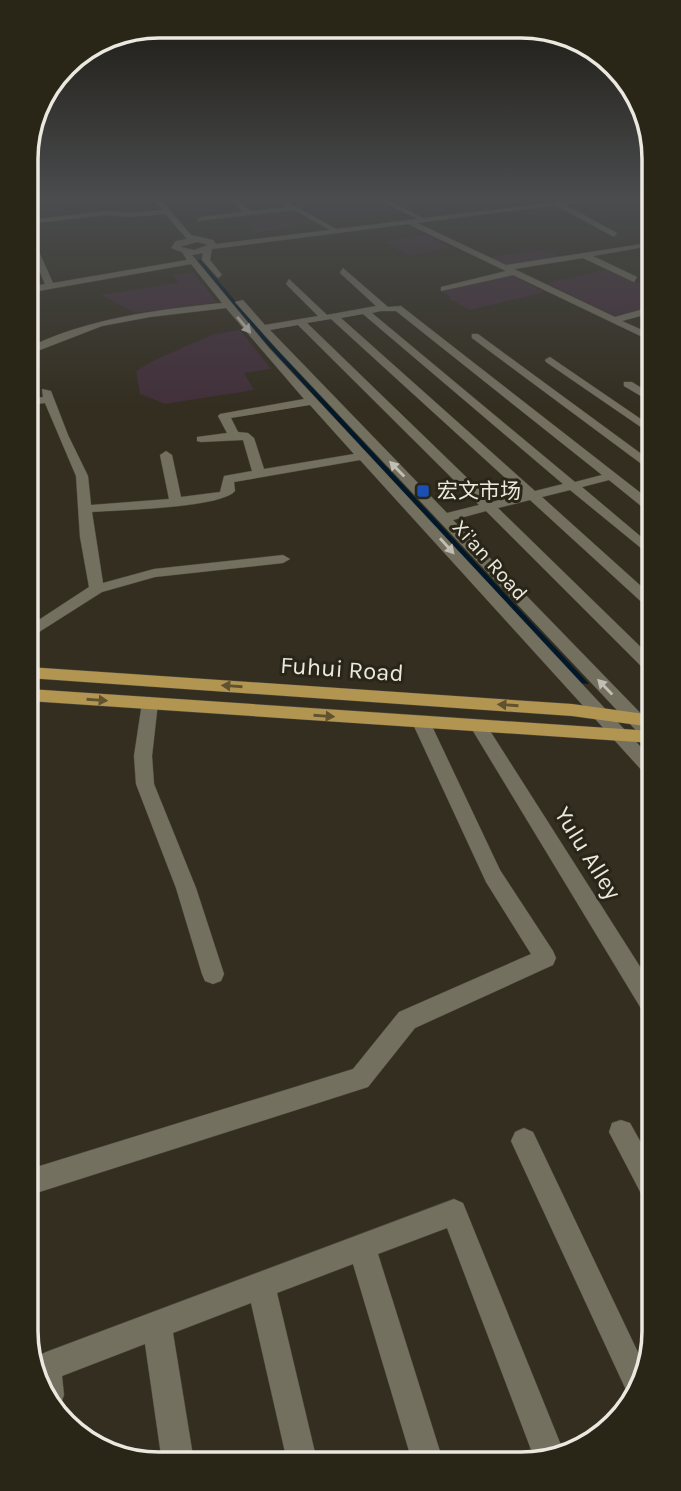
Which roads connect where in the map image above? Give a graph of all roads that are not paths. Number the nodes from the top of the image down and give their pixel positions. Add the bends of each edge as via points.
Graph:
1 (42, 267) edge
2 (126, 267) edge
3 (198, 267) edge
4 (212, 267) edge
5 (502, 267) edge
6 (526, 267) edge
7 (608, 267) edge
8 (509, 270) junction
9 (344, 271) dead end
10 (634, 279) dead end
11 (289, 282) dead end
12 (50, 285) junction
13 (39, 287) edge
14 (444, 289) dead end
15 (227, 304) junction
16 (383, 308) junction
17 (365, 311) junction
18 (643, 312) edge
19 (329, 317) junction
20 (614, 320) junction
21 (300, 322) junction
22 (263, 328) junction
23 (643, 334) edge
24 (475, 336) dead end
25 (39, 346) edge
26 (551, 360) dead end
27 (628, 384) dead end
28 (643, 394) edge
29 (39, 398) edge
30 (314, 401) junction
31 (643, 425) edge
32 (234, 435) junction
33 (201, 439) dead end
34 (166, 455) dead end
35 (364, 456) junction
36 (643, 461) edge
37 (259, 473) junction
38 (612, 476) junction
39 (572, 486) junction
40 (532, 496) junction
41 (643, 498) edge
42 (176, 502) junction
43 (489, 507) junction
44 (85, 509) junction
45 (444, 518) junction
46 (643, 546) edge
47 (283, 559) dead end
48 (97, 589) junction
49 (643, 596) edge
50 (39, 627) edge
51 (643, 658) edge
52 (39, 673) edge
53 (39, 696) edge
54 (150, 704) junction
55 (600, 714) junction
56 (643, 719) edge
57 (643, 720) edge
58 (421, 722) junction
59 (479, 727) junction
60 (621, 736) junction
61 (643, 737) edge
62 (642, 760) edge
63 (213, 974) dead end
64 (642, 990) edge
65 (621, 1132) dead end
66 (524, 1141) dead end
67 (642, 1170) edge
68 (38, 1179) edge
69 (362, 1247) junction
70 (261, 1286) junction
71 (156, 1325) junction
72 (47, 1374) edge
73 (634, 1375) edge
74 (547, 1449) edge
75 (176, 1452) edge
76 (300, 1452) edge
77 (425, 1452) edge

1 - 12 street
2 - 12 street
3 - 15 street, Xi'an Road
4 - 22 street, Xi'an Road
5 - 8 street
6 - 8 street
7 - 10 street
8 - 14 street
8 - 20 street
9 - 16 street
11 - 19 street
12 - 13 street
15 - 25 street via 111,321
15 -> 30 street, Xi'an Road
16 - 17 street
16 - 38 street via 398,308
17 - 19 street
17 - 39 street
18 - 20 street
19 - 21 street
19 - 40 street
20 - 23 street
21 - 22 street
21 - 43 street
45 -> 22 street, Xi'an Road
24 - 36 street
26 - 31 street
27 - 28 street
29 - 44 street via 48,395 82,476
30 - 32 street via 224,416
30 - 35 street, Xi'an Road
32 - 33 street
32 - 37 street via 248,438
34 - 42 street
35 - 37 street
35 -> 55 street, Xi'an Road
37 - 42 street via 228,479 224,495
38 - 39 street
38 - 41 street
39 - 40 street
39 - 46 street
40 - 43 street
40 - 49 street
42 - 44 street
43 - 45 street
43 - 51 street
44 - 48 street
56 -> 45 street, Xi'an Road
47 - 48 street via 154,573
48 - 50 street
55 -> 52 main road, Fuhui Road
53 -> 54 main road, Fuhui Road
54 -> 58 main road, Fuhui Road
54 - 63 street via 143,756 145,784 186,888
55 - 57 main road, Fuhui Road
55 - 60 street, Xi'an Road
58 - 59 main road, Fuhui Road
58 - 68 street via 493,876 545,958 407,1020 360,1079
59 - 60 main road, Fuhui Road
59 - 64 street, Yulu Alley
60 - 61 main road, Fuhui Road
60 - 62 street, Xi'an Road
65 - 67 street
66 - 73 street
69 - 70 street
69 - 74 street via 454,1212
69 - 77 street
70 - 71 street
70 - 76 street
71 - 72 street via 46,1367
71 - 75 street

